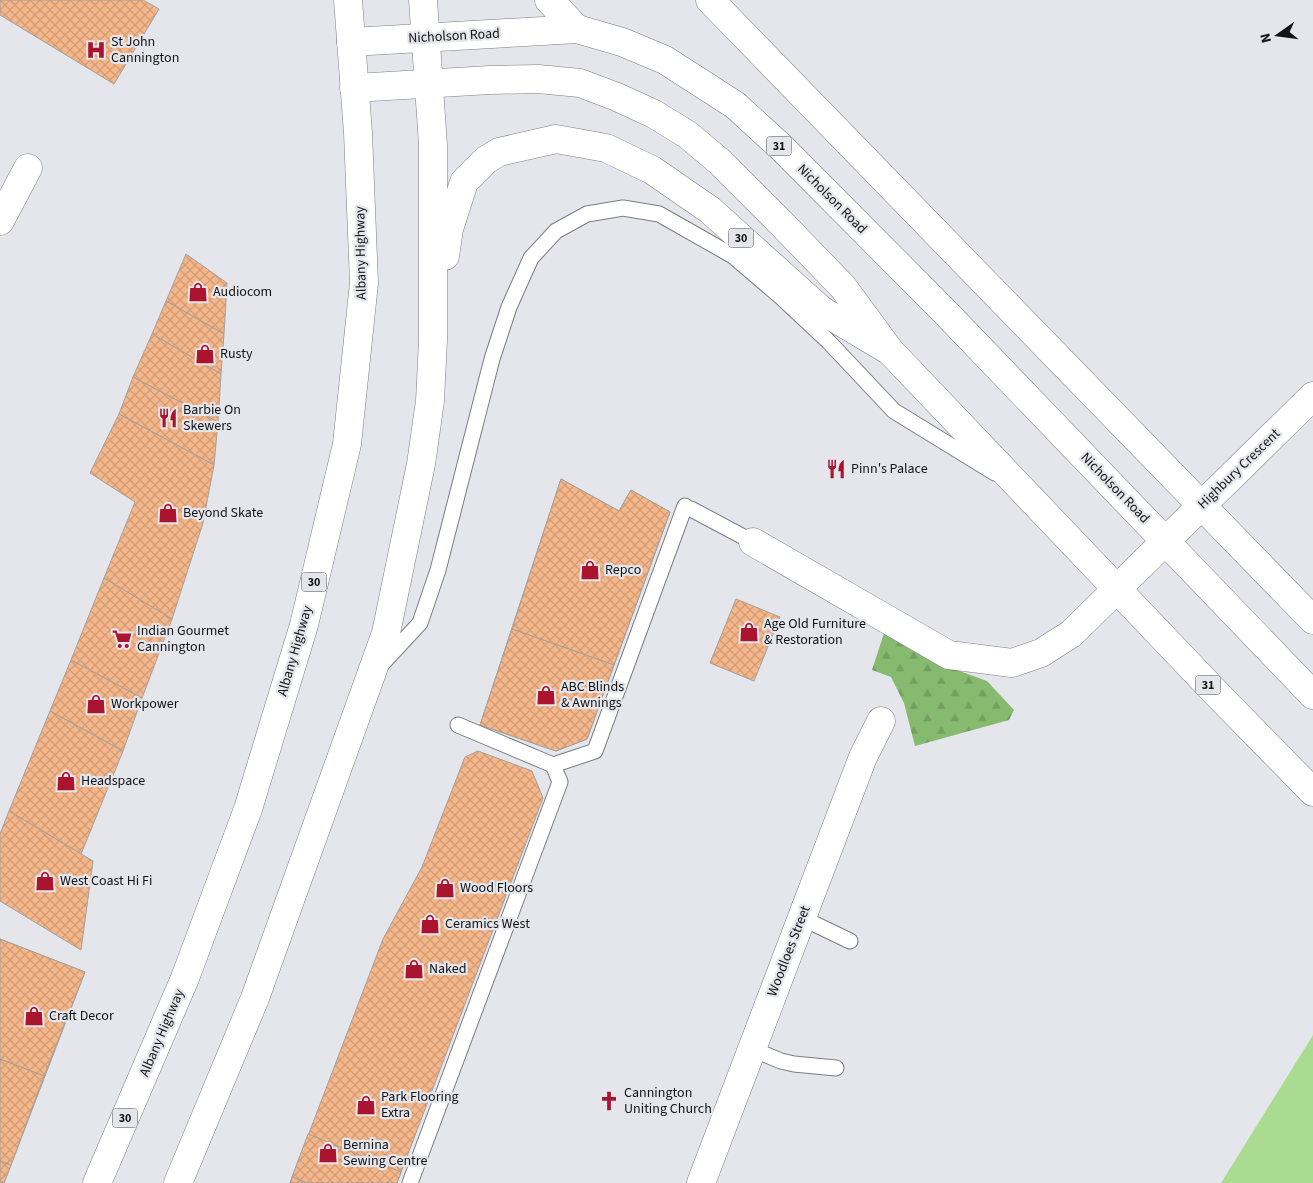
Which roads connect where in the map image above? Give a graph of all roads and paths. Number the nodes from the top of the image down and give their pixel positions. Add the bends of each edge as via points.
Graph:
1 (348, 0) edge
2 (423, 0) edge
3 (549, 0) edge
4 (710, 0) edge
5 (577, 29) junction
6 (425, 37) junction
7 (351, 42) junction
8 (429, 84) junction
9 (354, 88) junction
10 (28, 168) dead end
11 (0, 221) edge
12 (433, 340) junction
13 (890, 352) junction
14 (1313, 396) edge
15 (1019, 488) junction
16 (1202, 505) junction
17 (1166, 541) junction
18 (753, 542) joint
19 (1116, 589) junction
20 (1313, 620) edge
21 (371, 676) junction
22 (1313, 695) edge
23 (881, 721) dead end
24 (458, 726) dead end
25 (553, 765) junction
26 (1313, 792) edge
27 (802, 918) junction
28 (850, 940) dead end
29 (752, 1049) junction
30 (836, 1068) dead end
31 (97, 1183) edge
32 (178, 1183) edge
33 (410, 1183) edge
34 (701, 1183) edge

1 - 7 main road, Albany Highway / 30
2 - 6 main road, 30
3 - 5 main road
4 - 16 main road
5 - 6 main road, Nicholson Road / 31
5 - 17 main road, Nicholson Road / 31 via 622,42 665,60 734,105 782,148
6 - 7 main road, Nicholson Road / 31
6 - 8 main road, 30
7 - 9 main road, Albany Highway / 30
8 - 9 main road, 31
8 - 12 main road, 30 via 433,145
8 - 13 main road, 31 via 538,79 580,83 654,114 714,156 782,224 843,287
9 - 31 main road, Albany Highway / 30 via 364,283 347,444 304,625 248,809 185,978
10 - 11 main road
12 - 13 main road, 30 via 449,229 464,182 499,152 556,139 606,148 652,170 710,210 821,310
12 - 21 main road, 30 via 430,401 421,464 386,633
13 - 15 main road, 31
14 - 16 main road, Highbury Crescent
15 - 19 main road, 31
15 - 21 lane via 894,412 828,341 733,256 659,214 623,208 587,214 556,231 531,258 509,307 492,359 438,570 420,623
16 - 17 main road, Highbury Crescent
16 - 20 main road
17 - 19 main road
17 - 22 main road, Nicholson Road / 31
18 - 19 main road via 949,655 1012,663 1041,653 1071,634
18 - 25 lane via 688,508 595,751
19 - 26 main road, 31
21 - 32 main road, 30 via 255,998
23 - 27 main road, Woodloes Street via 863,757
24 - 25 lane
25 - 33 lane via 560,782
27 - 28 lane
27 - 29 main road, Woodloes Street
29 - 30 lane via 781,1062
29 - 34 main road, Woodloes Street

